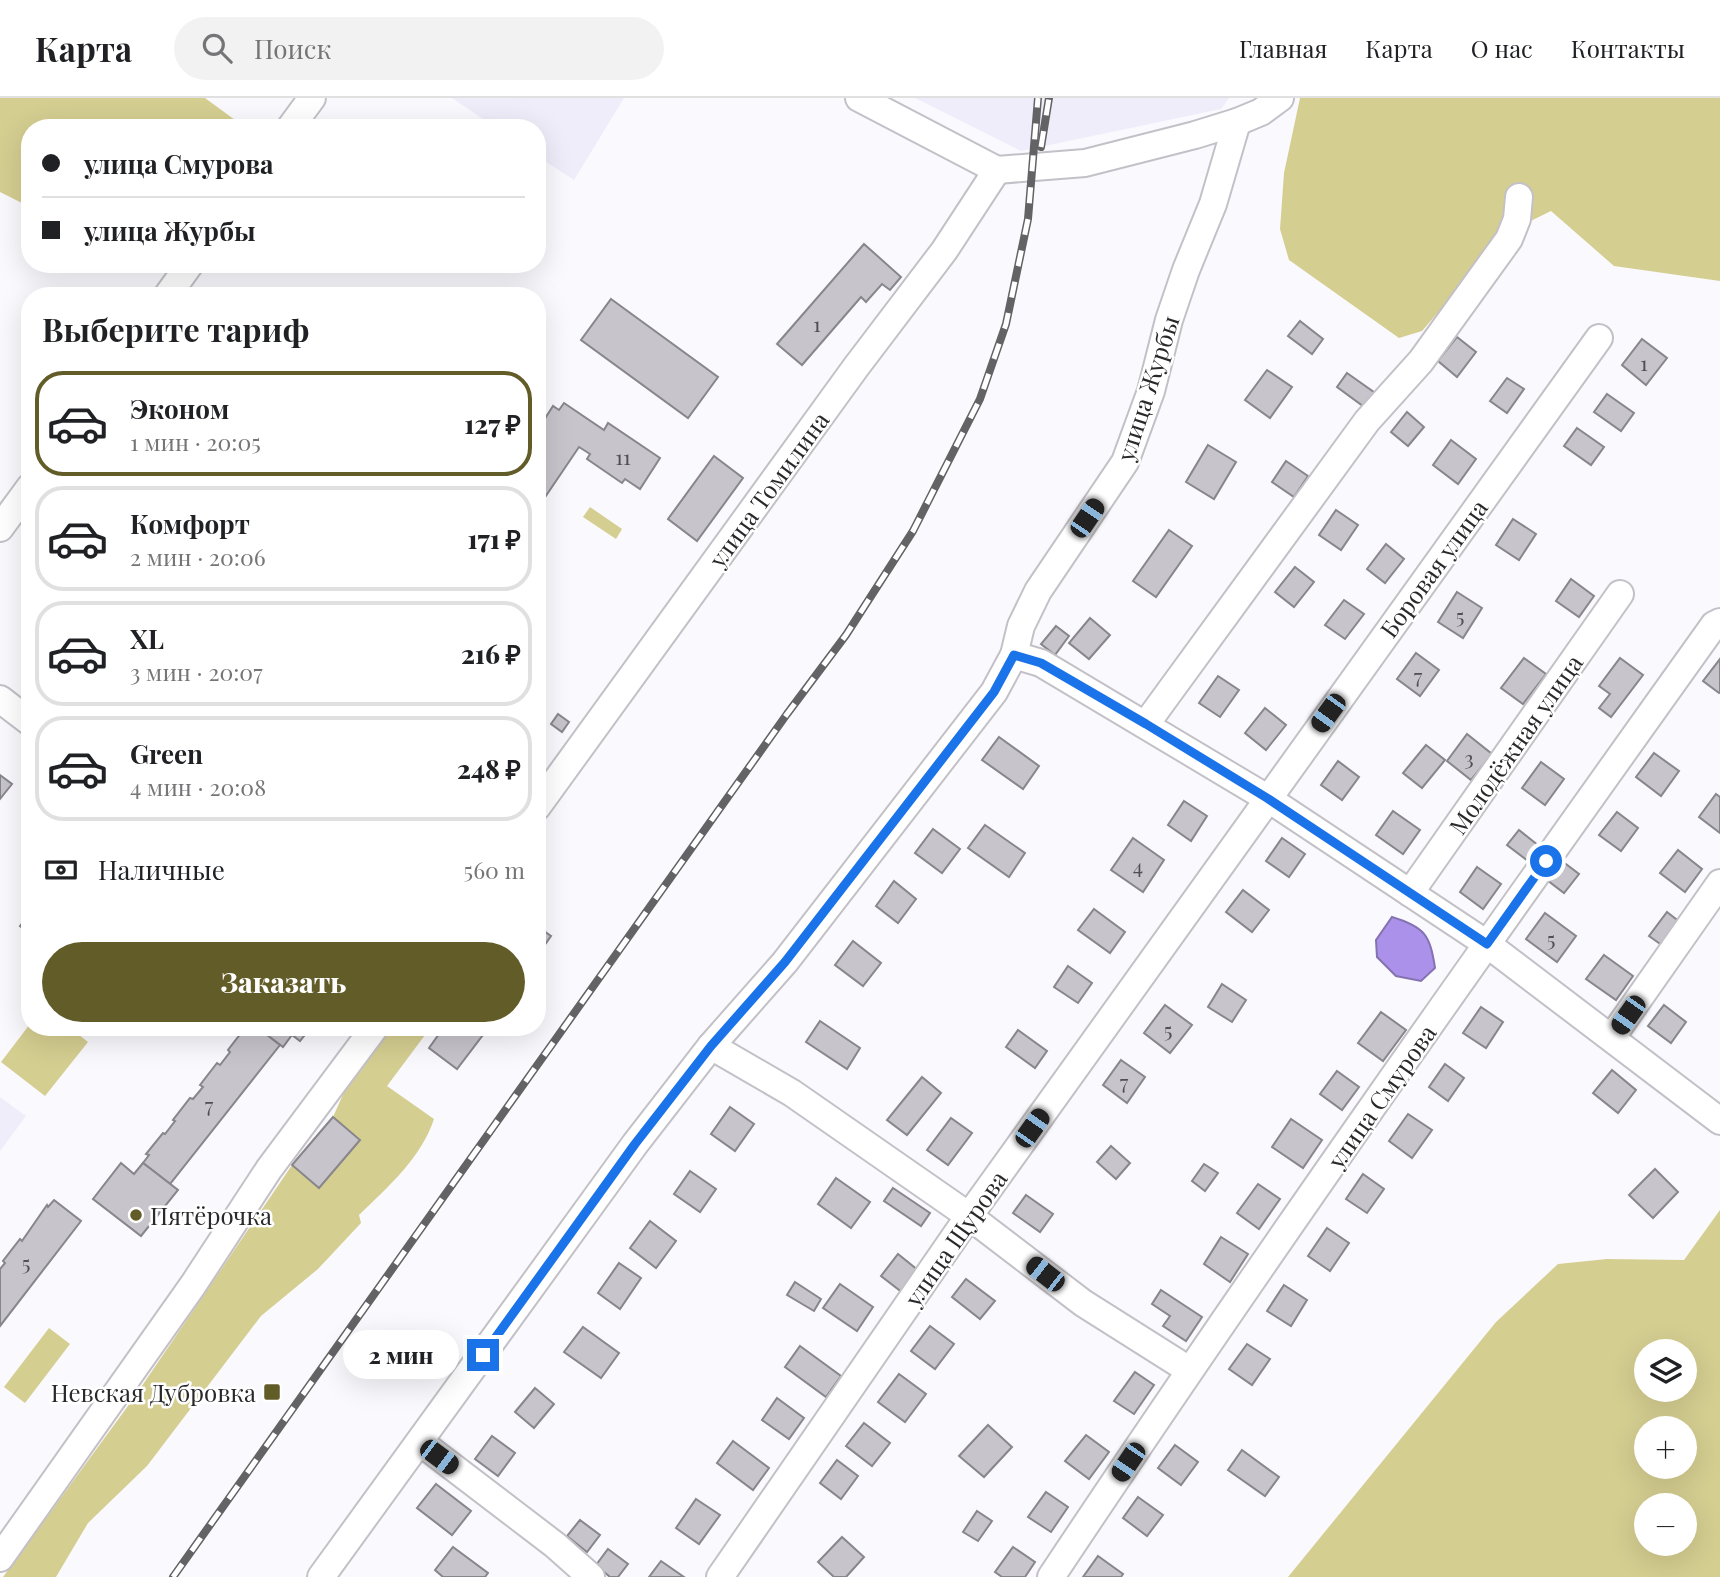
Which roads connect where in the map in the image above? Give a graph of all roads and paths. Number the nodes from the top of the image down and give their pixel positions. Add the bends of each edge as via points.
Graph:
1 (312, 98) edge
2 (859, 98) edge
3 (1280, 98) edge
4 (297, 119) edge
5 (1237, 122) junction
6 (997, 170) junction
7 (1520, 197) dead end
8 (1599, 338) dead end
9 (21, 499) edge
10 (0, 528) edge
11 (1620, 594) dead end
12 (1720, 622) edge
13 (1014, 655) junction
14 (0, 699) edge
15 (21, 715) edge
16 (1146, 724) junction
17 (546, 795) edge
18 (1267, 798) junction
19 (1720, 883) edge
20 (1410, 894) junction
21 (1487, 944) junction
22 (368, 1036) edge
23 (1612, 1037) junction
24 (711, 1046) junction
25 (1720, 1121) edge
26 (969, 1216) junction
27 (1189, 1370) junction
28 (420, 1442) junction
29 (0, 1558) edge
30 (321, 1577) edge
31 (592, 1577) edge
32 (720, 1577) edge
33 (1051, 1577) edge

1 - 4 street
2 - 6 street
3 - 5 street
5 - 6 street via 1085,163
5 - 13 street, улица Журбы via 1125,462 1038,592 1021,626
6 - 17 street, улица Томилина via 944,250
7 - 16 street via 1509,239 1421,360 1367,421
8 - 18 street, Боровая улица
9 - 10 street
11 - 20 street, Молодёжная улица
12 - 21 street, улица Смурова
13 - 16 street via 1041,663
13 - 24 street, улица Журбы via 994,692 785,962
14 - 15 street
16 - 18 street
18 - 20 street
18 - 26 street, улица Щурова
19 - 23 street
20 - 21 street
21 - 23 street
21 - 27 street, улица Смурова
22 - 29 street via 269,1169
23 - 25 street
24 - 26 street via 792,1093
24 - 28 street, улица Журбы
26 - 27 street via 1083,1303
26 - 32 street, улица Щурова
27 - 33 street, улица Смурова
28 - 30 street, улица Журбы
28 - 31 street

